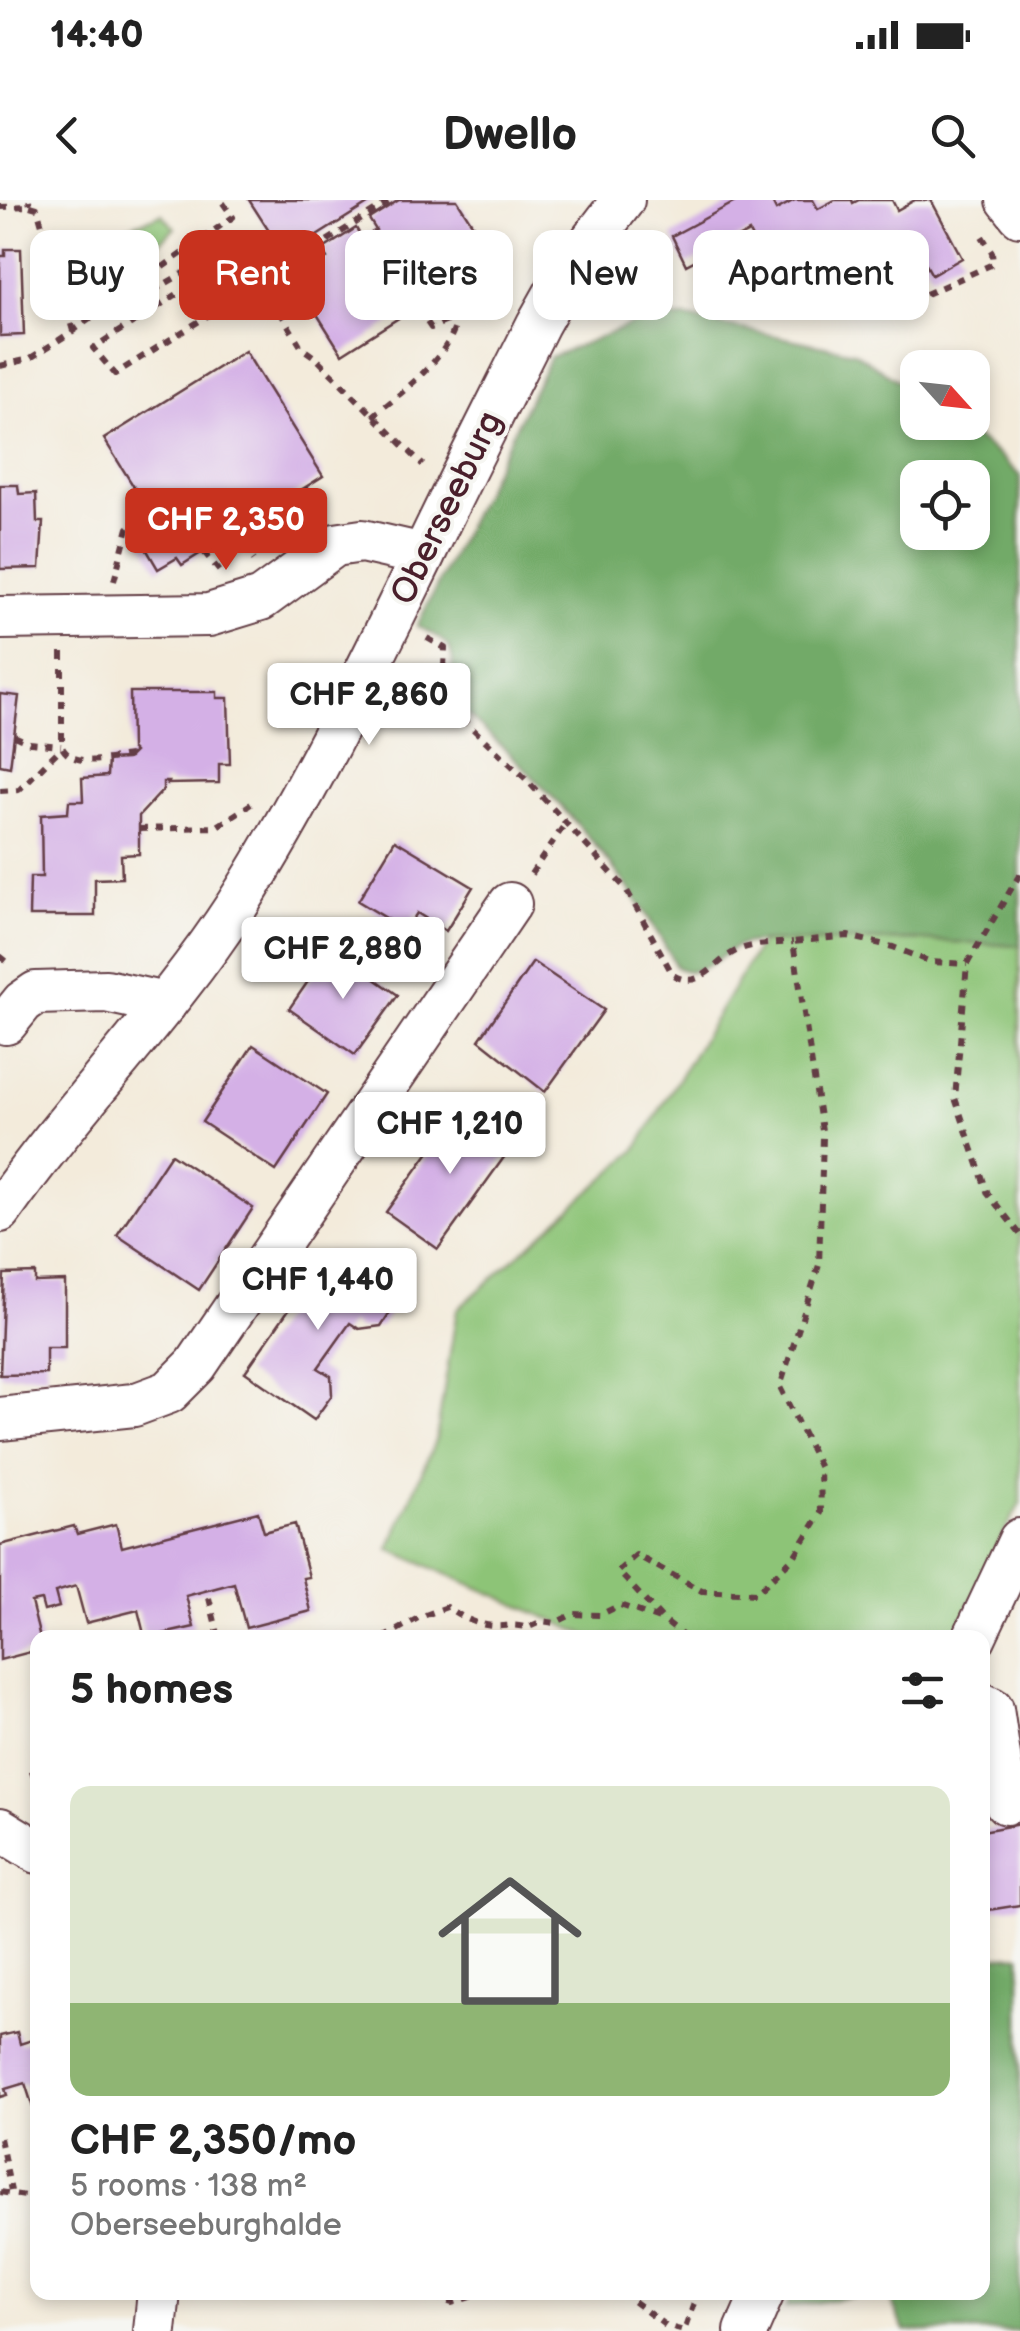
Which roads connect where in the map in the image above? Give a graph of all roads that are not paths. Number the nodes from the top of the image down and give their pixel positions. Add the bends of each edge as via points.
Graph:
1 (623, 200) edge
2 (1008, 200) edge
3 (1020, 215) edge
4 (423, 555) junction
5 (0, 618) edge
6 (510, 904) road end
7 (165, 1004) junction
8 (6, 1023) dead end
9 (0, 1211) edge
10 (0, 1419) edge
11 (1020, 1540) edge
12 (978, 1630) edge
13 (990, 1708) edge
14 (1006, 1803) dead end
15 (0, 1829) edge
16 (30, 1847) edge
17 (158, 2300) edge
18 (760, 2300) edge
19 (155, 2331) edge
20 (746, 2331) edge

1 - 4 street, Oberseeburg via 565,276
2 - 3 street
4 - 5 street via 362,541 335,545 261,600 208,615
4 - 7 street, Oberseeburg via 337,732 262,865
6 - 10 street via 196,1365 168,1392 134,1405
7 - 8 street via 106,990 36,993
7 - 9 street, Oberseeburg
11 - 12 street
13 - 14 street
15 - 16 street
17 - 19 street
18 - 20 street

